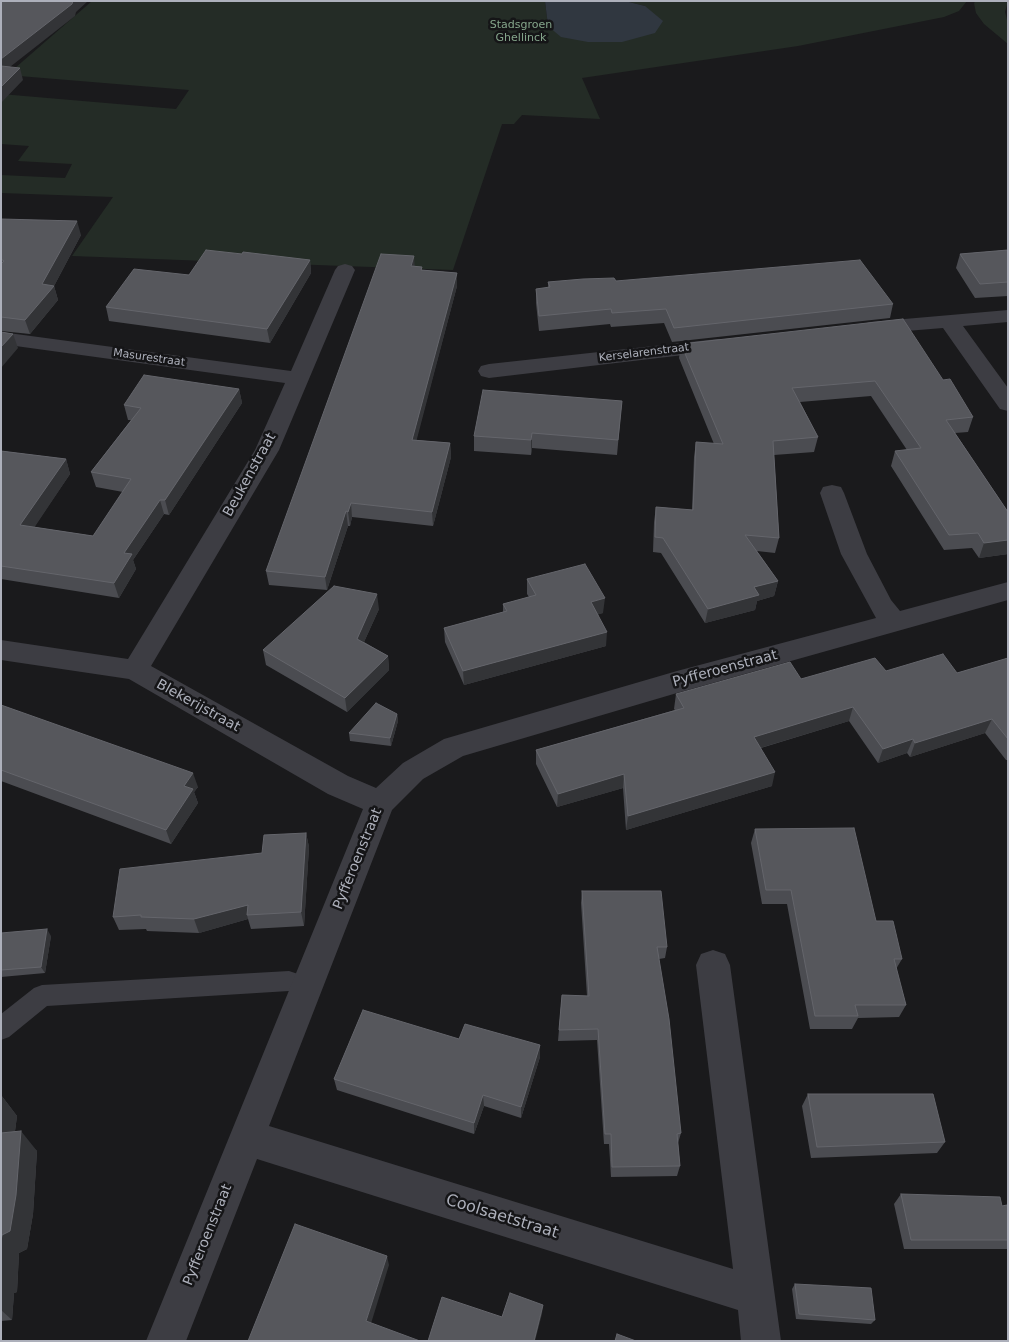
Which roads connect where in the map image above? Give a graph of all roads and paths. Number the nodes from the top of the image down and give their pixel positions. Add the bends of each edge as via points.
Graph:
1 (345, 270) dead end
2 (1008, 316) edge
3 (948, 320) junction
4 (849, 330) edge
5 (1, 338) edge
6 (740, 342) edge
7 (490, 371) dead end
8 (297, 378) junction
9 (1008, 404) edge
10 (832, 493) dead end
11 (1008, 591) edge
12 (895, 623) junction
13 (1, 650) edge
14 (135, 670) junction
15 (380, 803) junction
16 (713, 965) dead end
17 (308, 987) junction
18 (1, 1030) edge
19 (248, 1138) junction
20 (756, 1296) junction
21 (166, 1341) edge
22 (761, 1341) edge

1 - 8 street, Beukenstraat
2 - 3 street
3 - 4 street
3 - 9 street
5 - 8 street, Masurestraat
6 - 7 street, Kerselarenstraat
8 - 14 street, Beukenstraat via 267,450
10 - 12 street via 854,554 881,606
11 - 12 street, Pyfferoenstraat
12 - 15 street, Pyfferoenstraat via 677,682 454,748 413,771
13 - 14 street, Blekerijstraat
14 - 15 street, Blekerijstraat via 338,785
15 - 17 street, Pyfferoenstraat
16 - 20 street
17 - 18 lane via 289,981 42,996
17 - 19 street, Pyfferoenstraat
19 - 20 street, Coolsaetstraat
19 - 21 street, Pyfferoenstraat
20 - 22 street

